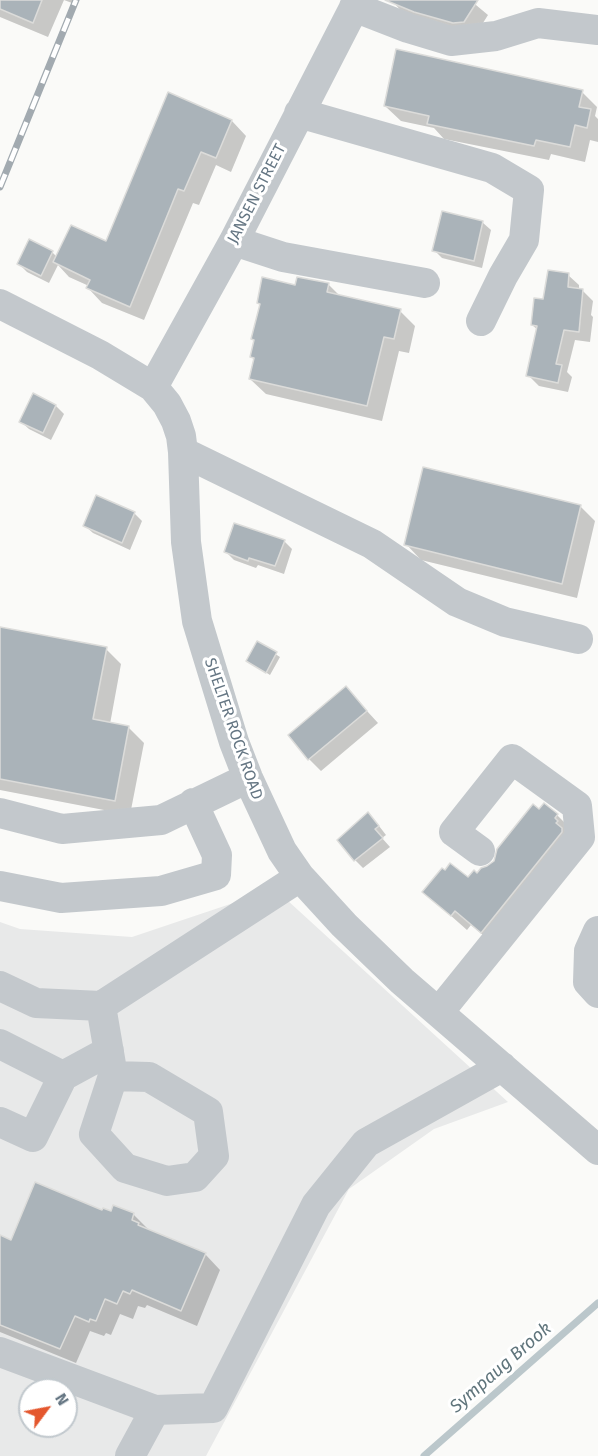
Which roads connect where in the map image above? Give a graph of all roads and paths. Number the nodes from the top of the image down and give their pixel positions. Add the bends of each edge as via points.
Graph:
1 (356, 4) edge
2 (598, 30) edge
3 (299, 113) junction
4 (234, 241) junction
5 (425, 283) dead end
6 (0, 304) edge
7 (481, 321) dead end
8 (153, 387) junction
9 (183, 452) junction
10 (578, 639) dead end
11 (248, 778) junction
12 (193, 803) junction
13 (0, 813) edge
14 (480, 851) dead end
15 (300, 877) junction
16 (0, 886) edge
17 (598, 932) edge
18 (0, 986) edge
19 (598, 993) edge
20 (101, 1006) junction
21 (439, 1012) junction
22 (0, 1044) edge
23 (502, 1067) junction
24 (63, 1076) junction
25 (0, 1122) edge
26 (598, 1150) edge
27 (0, 1352) edge
28 (155, 1410) junction
29 (130, 1456) edge

1 - 2 street via 408,28 451,41 496,36 538,23
1 - 3 street, JANSEN STREET
3 - 4 street, JANSEN STREET
3 - 7 street via 492,168 529,190 524,240
4 - 5 street via 283,257
4 - 8 street, JANSEN STREET
6 - 8 street, SHELTER ROCK ROAD
8 - 9 street, SHELTER ROCK ROAD via 176,421
9 - 10 street via 372,544 457,603 505,622
9 - 11 street, SHELTER ROCK ROAD via 186,542 197,621
11 - 12 street
11 - 15 street, SHELTER ROCK ROAD via 282,851
12 - 13 street via 161,820 62,829
12 - 16 street via 217,855 216,875 161,891 61,898
14 - 21 street via 454,831 512,759 577,806 580,837
15 - 20 street
15 - 21 street, SHELTER ROCK ROAD via 344,925
17 - 19 street via 589,951 588,982
18 - 20 street via 36,1003
20 - 24 street via 111,1064
21 - 23 street, SHELTER ROCK ROAD
22 - 24 street
23 - 26 street, SHELTER ROCK ROAD
23 - 28 street via 366,1143 316,1205 213,1408
24 - 25 street via 33,1137
27 - 28 street
28 - 29 street

